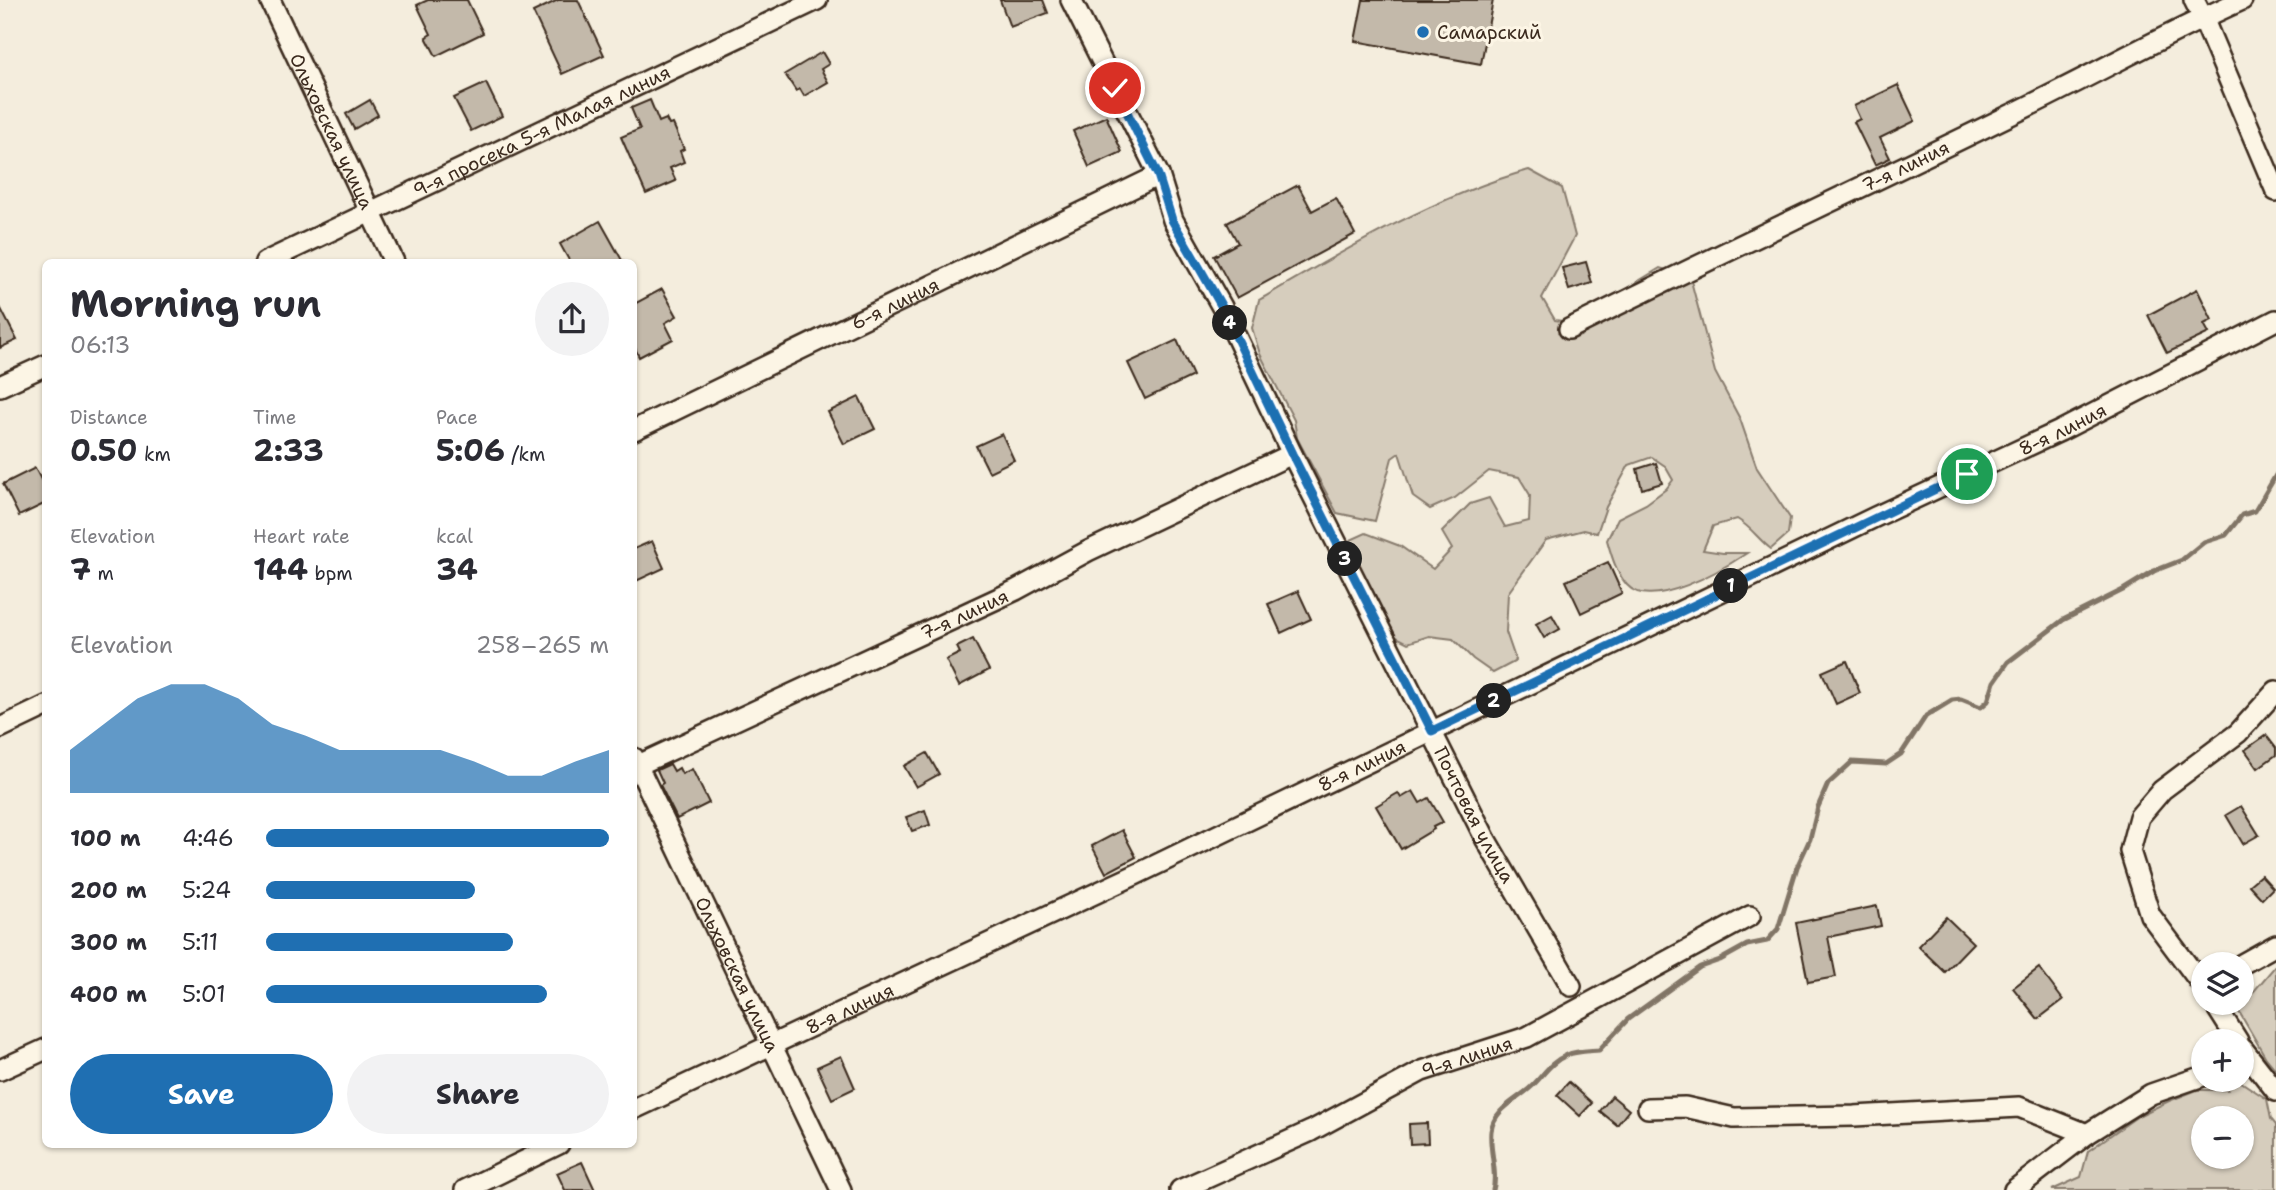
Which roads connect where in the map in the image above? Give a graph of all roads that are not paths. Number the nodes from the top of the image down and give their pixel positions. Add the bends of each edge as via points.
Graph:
1 (271, 0) edge
2 (817, 0) edge
3 (1072, 0) edge
4 (2242, 0) edge
5 (2199, 9) edge
6 (1158, 175) junction
7 (2276, 191) edge
8 (370, 214) junction
9 (272, 259) edge
10 (392, 259) edge
11 (2276, 320) edge
12 (1569, 329) dead end
13 (42, 367) edge
14 (0, 386) edge
15 (637, 429) edge
16 (1292, 454) junction
17 (2276, 691) edge
18 (42, 708) edge
19 (0, 728) edge
20 (1432, 731) junction
21 (637, 762) edge
22 (637, 767) edge
23 (1750, 916) dead end
24 (2276, 945) edge
25 (2254, 957) edge
26 (2191, 969) edge
27 (1571, 986) dead end
28 (770, 1044) junction
29 (42, 1051) edge
30 (2254, 1063) edge
31 (0, 1070) edge
32 (2191, 1080) edge
33 (2276, 1091) edge
34 (637, 1108) edge
35 (1648, 1108) dead end
36 (2087, 1134) junction
37 (551, 1148) edge
38 (465, 1190) edge
39 (841, 1190) edge
40 (1180, 1190) edge
41 (2014, 1190) edge

1 - 8 street, Ольховская улица
2 - 8 street, 9-я просека 5-я Малая линия
3 - 6 street, Почтовая улица
4 - 5 street, 7-я линия
5 - 7 street
5 - 12 street, 7-я линия via 2006,118
6 - 15 street, 6-я линия
6 - 16 street, Почтовая улица via 1172,220 1222,307
8 - 9 street, 9-я просека 5-я Малая линия
8 - 10 street, Ольховская улица
11 - 20 street, 8-я линия via 2060,431
13 - 14 street
16 - 20 street, Почтовая улица
16 - 21 street, 7-я линия via 1016,590
17 - 26 street via 2238,733 2162,790 2139,817 2130,851 2150,915
18 - 19 street
20 - 27 street, Почтовая улица via 1486,840
20 - 28 street, 8-я линия
22 - 28 street, Ольховская улица
23 - 40 street, 9-я линия via 1527,1037 1422,1071 1311,1131
24 - 25 street
28 - 34 street, 8-я линия
28 - 39 street, Ольховская улица
29 - 31 street
30 - 33 street
32 - 36 street via 2151,1094
35 - 36 street via 1685,1107 1734,1118 2019,1107
36 - 41 street
37 - 38 street

